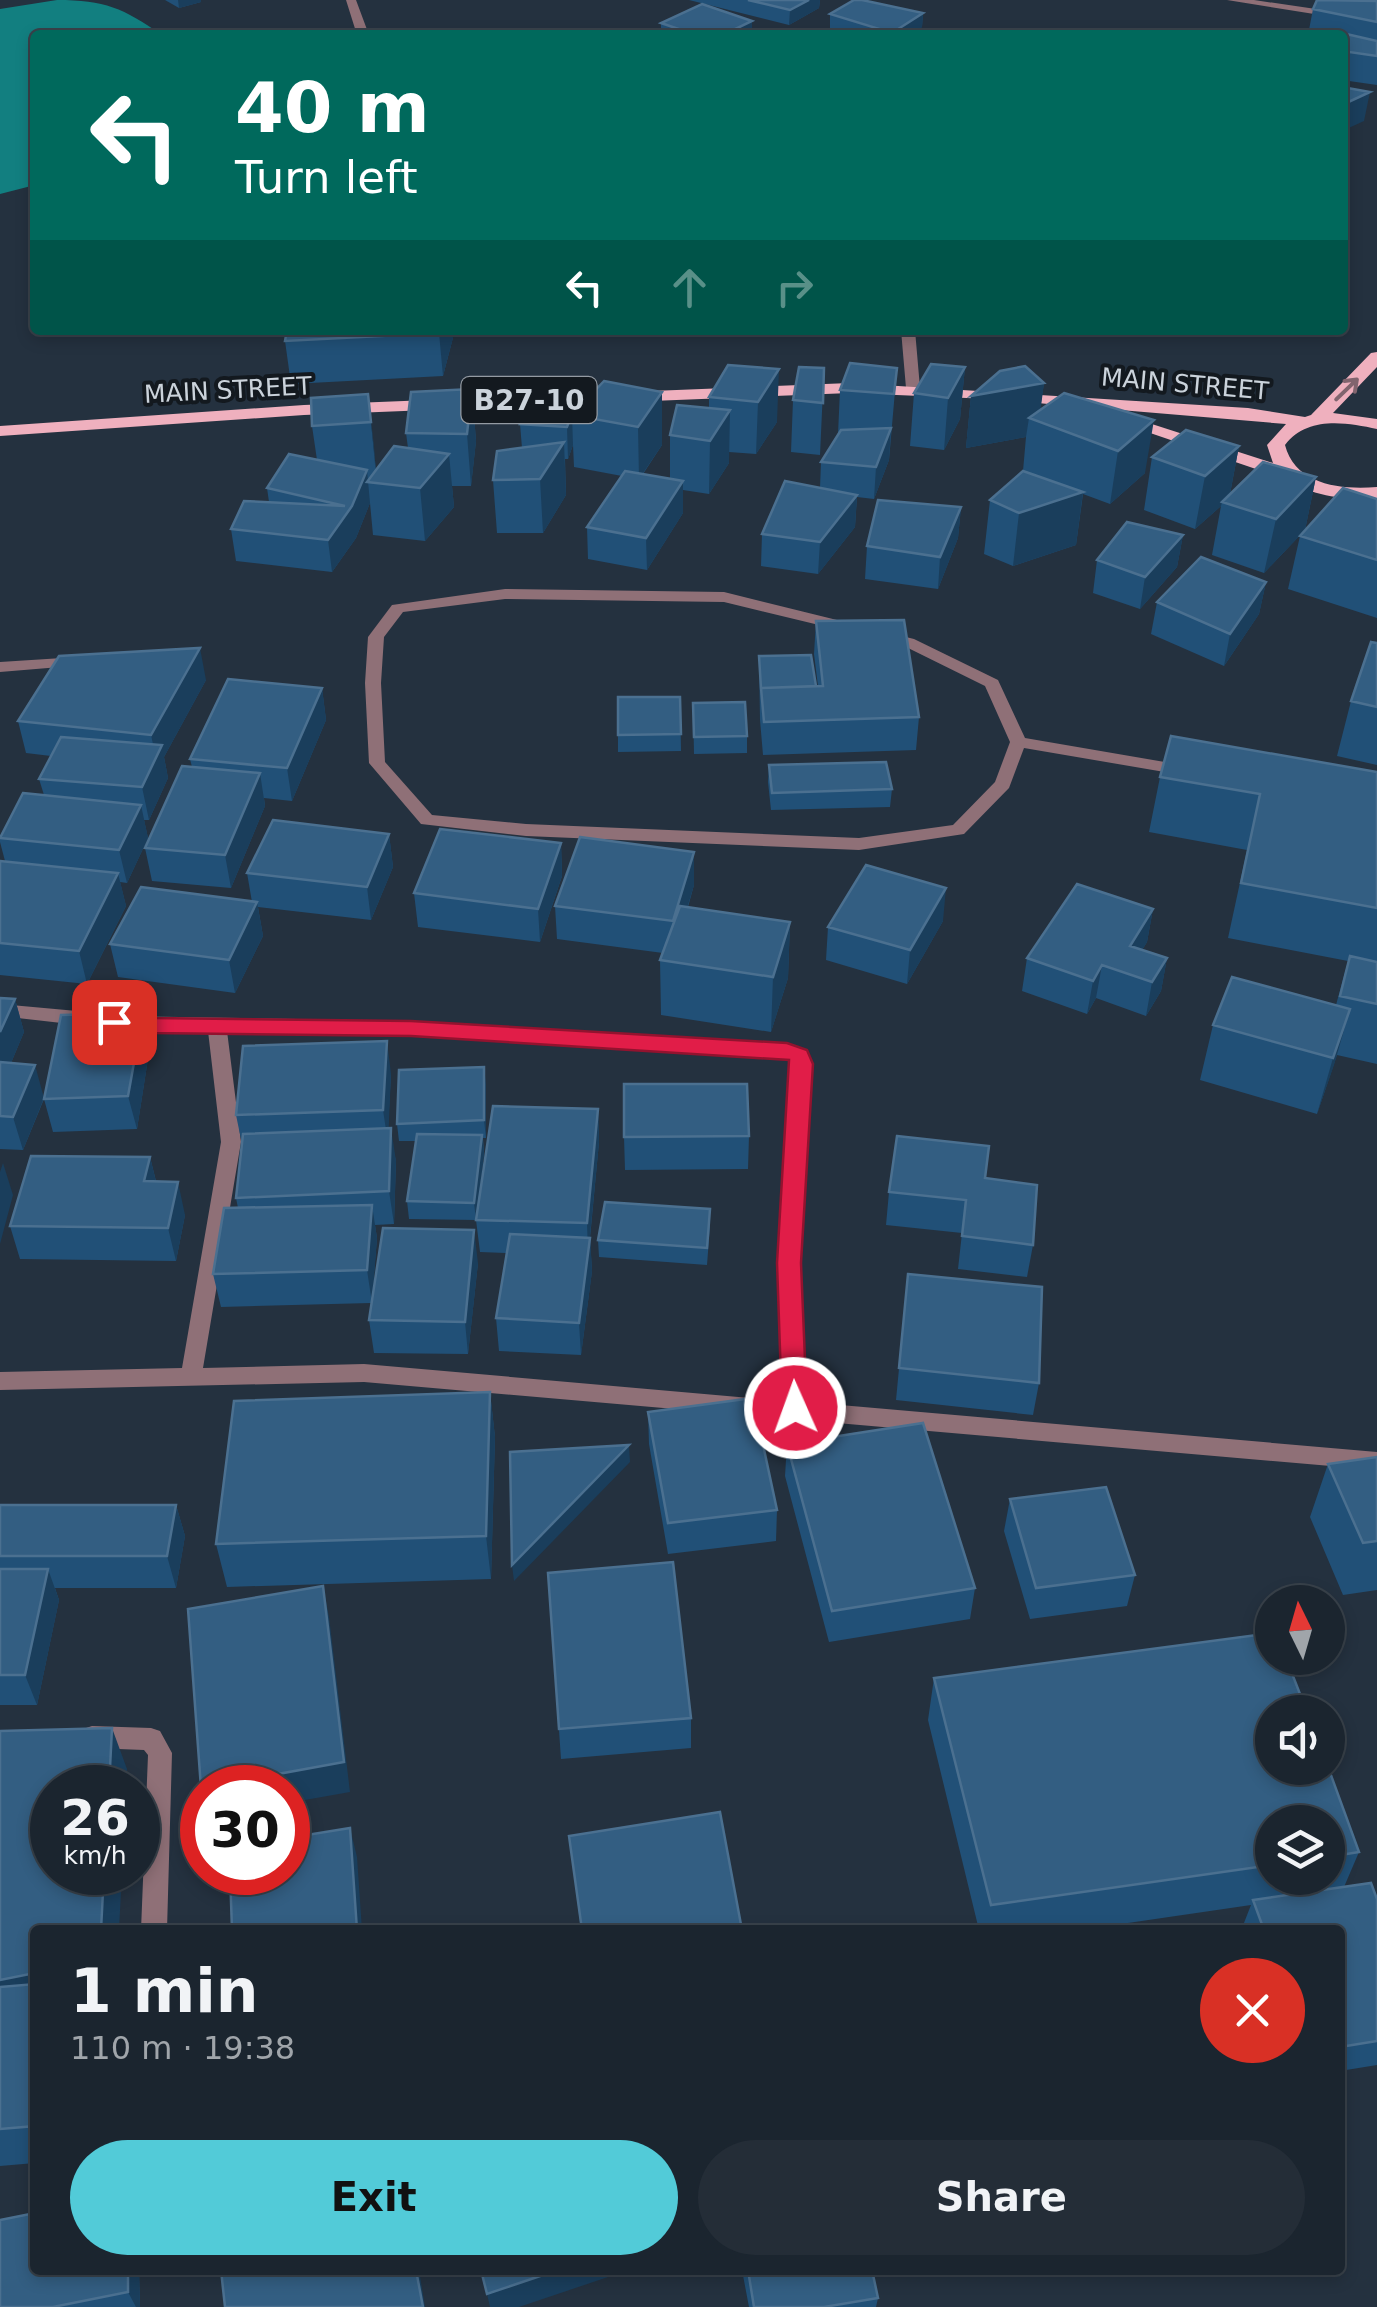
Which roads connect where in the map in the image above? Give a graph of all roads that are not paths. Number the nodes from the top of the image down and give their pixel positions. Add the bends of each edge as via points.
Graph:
1 (351, 0) edge
2 (1232, 0) edge
3 (1377, 21) edge
4 (362, 30) edge
5 (908, 335) edge
6 (1377, 358) edge
7 (912, 388) junction
8 (1059, 400) junction
9 (1311, 421) junction
10 (1377, 424) edge
11 (0, 431) edge
12 (1296, 476) junction
13 (1347, 493) junction
14 (1377, 493) edge
15 (1377, 506) edge
16 (88, 661) edge
17 (0, 667) edge
18 (1018, 742) junction
19 (1207, 775) edge
20 (0, 1010) edge
21 (217, 1026) junction
22 (191, 1377) junction
23 (0, 1381) edge
24 (795, 1408) junction
25 (1377, 1461) edge
26 (58, 1738) edge
27 (154, 1925) edge

1 - 4 street
2 - 3 street
5 - 7 street
9 -> 6 main road
7 - 8 main road, MAIN STREET / B27-10
7 - 11 main road, MAIN STREET / B27-10 via 304,410
8 - 9 main road, MAIN STREET / B27-10
8 - 12 main road, MAIN STREET / B27-10
9 - 10 main road, MAIN STREET
9 - 12 main road via 1291,427 1276,445 1277,456
12 - 13 main road, MAIN STREET
13 - 14 main road
13 - 15 main road
16 - 17 street
18 - 18 street via 992,683 908,642 724,597 505,594 398,608 376,638 377,763 427,820 859,844 958,830 1003,784
18 - 19 street
20 - 21 street
21 - 22 street via 231,1142
21 - 24 street via 411,1028 799,1055 789,1263
22 - 23 street
22 - 24 street via 364,1373
24 - 25 street
26 - 27 street via 136,1736 151,1739 160,1754

